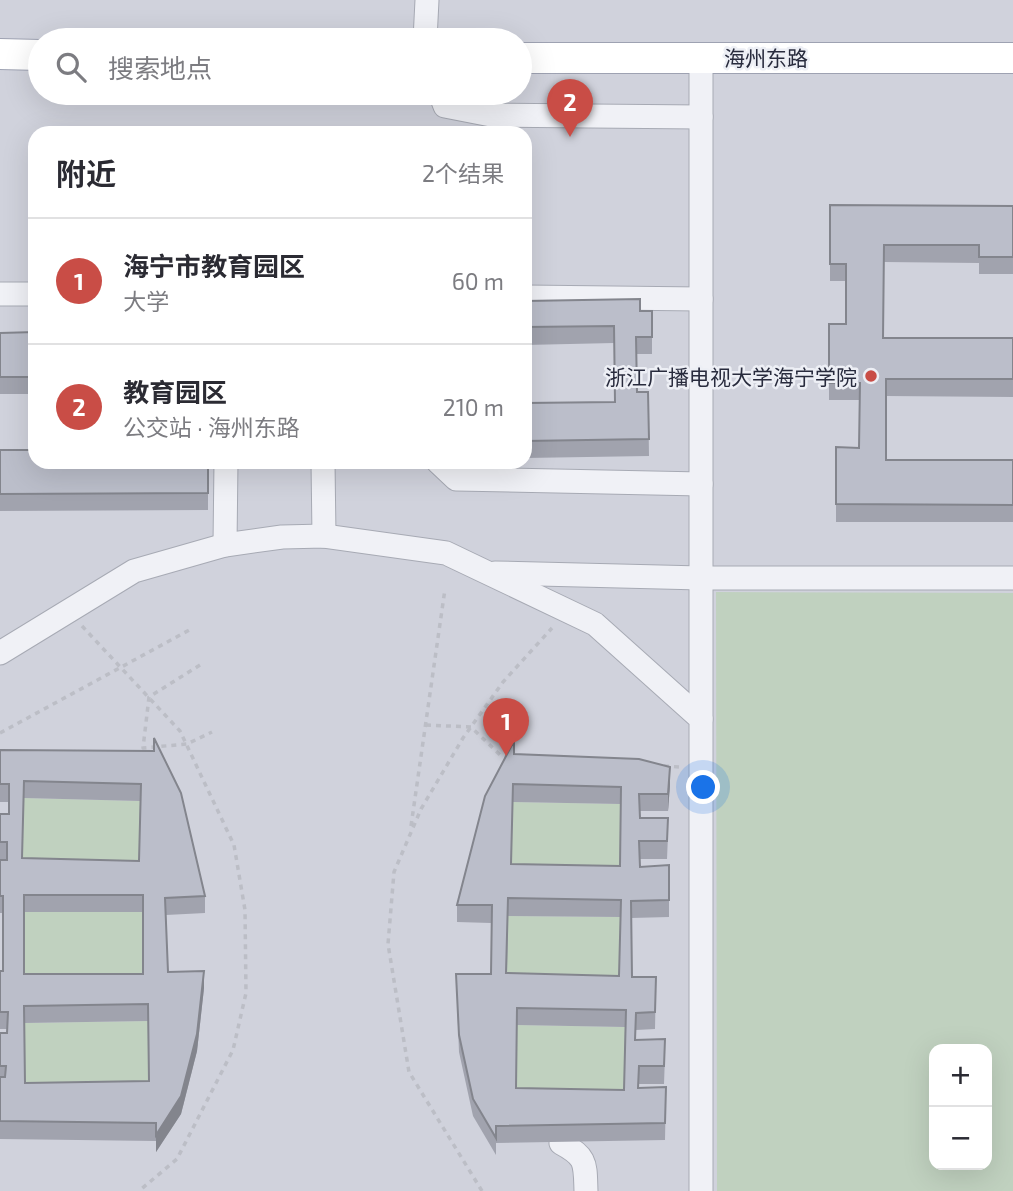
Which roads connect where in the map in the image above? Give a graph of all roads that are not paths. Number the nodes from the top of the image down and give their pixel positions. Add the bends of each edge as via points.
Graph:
1 (426, 0) edge
2 (425, 28) edge
3 (0, 54) edge
4 (28, 55) edge
5 (701, 57) junction
6 (532, 58) edge
7 (1013, 58) edge
8 (445, 105) edge
9 (701, 117) junction
10 (0, 294) edge
11 (28, 294) edge
12 (532, 297) edge
13 (701, 299) junction
14 (226, 469) edge
15 (323, 469) edge
16 (445, 469) edge
17 (701, 484) junction
18 (324, 536) junction
19 (225, 545) junction
20 (487, 573) junction
21 (701, 578) junction
22 (1013, 578) edge
23 (0, 653) edge
24 (701, 719) junction
25 (561, 1143) edge
26 (586, 1191) edge
27 (701, 1191) edge

1 - 2 street
3 - 4 main road
5 - 6 main road, 海州东路
5 - 7 main road, 海州东路
5 - 9 street
8 - 9 street via 491,115
9 - 13 street
10 - 11 street
12 - 13 street
13 - 17 street
14 - 19 street
15 - 18 street
16 - 17 street via 456,480
17 - 21 street
18 - 19 street
18 - 20 street via 446,553
19 - 23 street via 134,571
20 - 21 street
20 - 24 street via 595,624
21 - 22 street
21 - 24 street
24 - 27 street
25 - 26 street via 578,1152 585,1163

